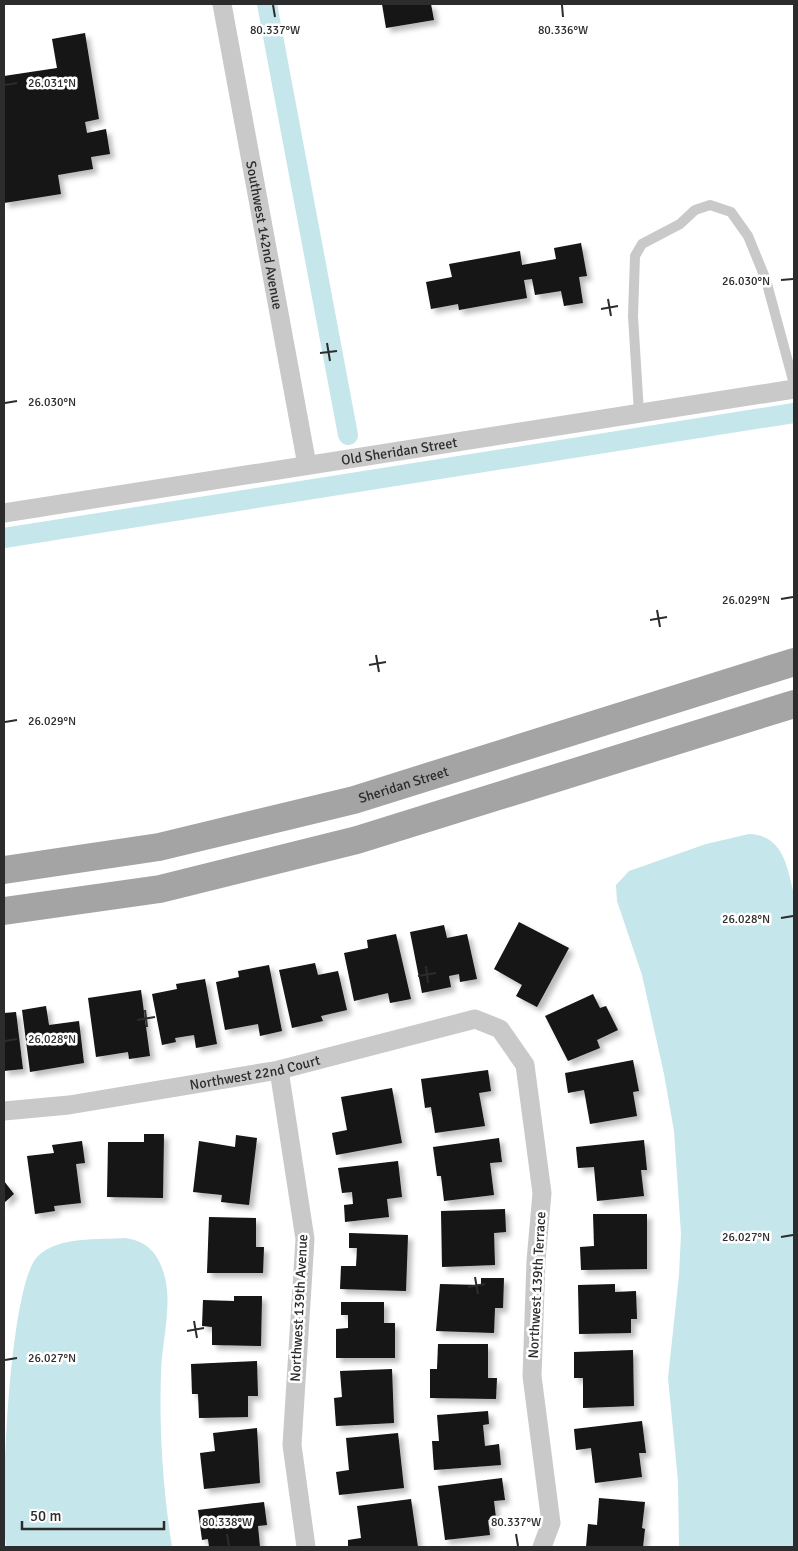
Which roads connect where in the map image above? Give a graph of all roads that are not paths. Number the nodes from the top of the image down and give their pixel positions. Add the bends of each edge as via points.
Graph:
1 (222, 4) edge
2 (794, 384) edge
3 (794, 389) edge
4 (639, 413) junction
5 (308, 465) junction
6 (4, 513) edge
7 (794, 662) edge
8 (794, 704) edge
9 (4, 870) edge
10 (4, 911) edge
11 (500, 1029) joint
12 (279, 1070) junction
13 (4, 1111) edge
14 (306, 1547) edge
15 (542, 1547) edge

1 - 5 street, Southwest 142nd Avenue
2 - 4 lane via 766,280 748,236 732,212 710,205 695,210 680,224 642,244 635,256 633,316
3 - 4 street, Old Sheridan Street
4 - 5 street, Old Sheridan Street
5 - 6 street, Old Sheridan Street
7 - 9 main road, Sheridan Street via 354,800 159,847
8 - 10 main road via 357,840 160,889
11 - 12 street, Northwest 22nd Court via 475,1020
11 - 15 street, Northwest 139th Terrace via 525,1065 542,1193 532,1376 551,1523
12 - 13 street, Northwest 22nd Court via 69,1105
12 - 14 street, Northwest 139th Avenue via 305,1239 292,1446

